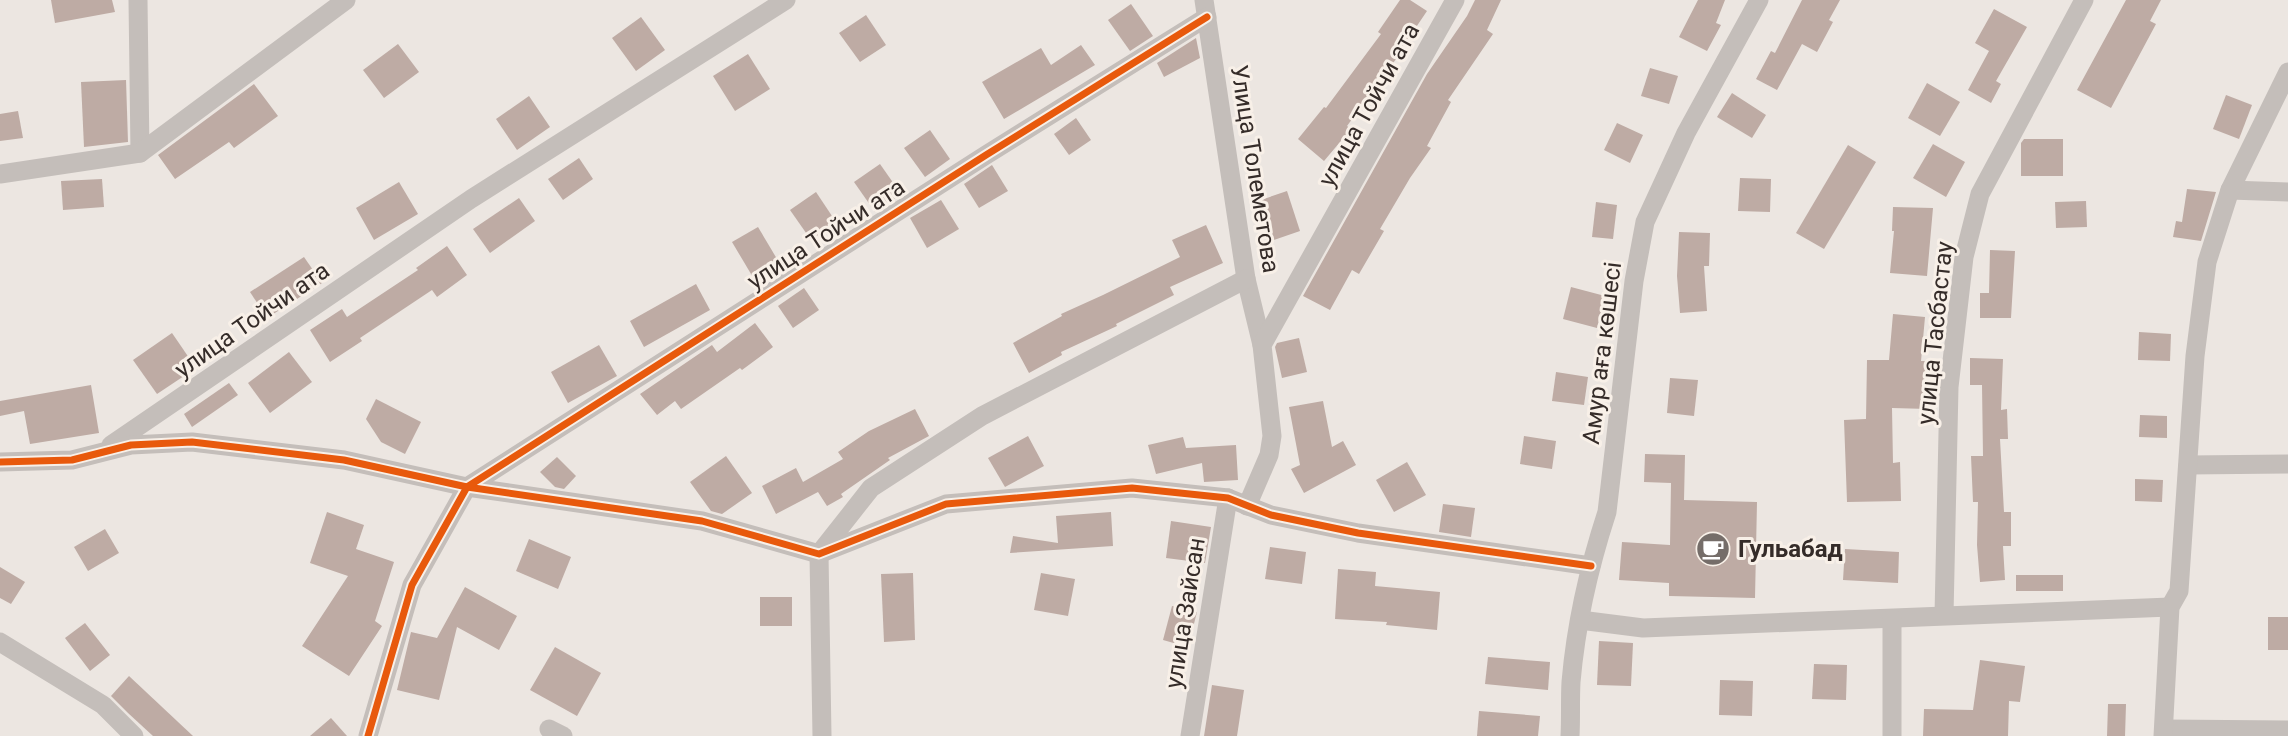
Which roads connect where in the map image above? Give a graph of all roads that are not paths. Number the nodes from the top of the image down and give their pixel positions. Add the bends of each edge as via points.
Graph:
1 (138, 0) edge
2 (345, 0) edge
3 (786, 0) edge
4 (1455, 0) edge
5 (1759, 0) edge
6 (2084, 0) edge
7 (1206, 9) edge
8 (2288, 72) edge
9 (141, 153) junction
10 (0, 174) edge
11 (2230, 190) junction
12 (2288, 191) edge
13 (1246, 279) junction
14 (1262, 345) junction
15 (99, 453) junction
16 (0, 462) edge
17 (2288, 464) edge
18 (2188, 465) junction
19 (467, 487) junction
20 (1228, 498) junction
21 (1247, 506) junction
22 (819, 554) junction
23 (1591, 566) junction
24 (2170, 607) junction
25 (1944, 615) junction
26 (1892, 619) junction
27 (1580, 620) junction
28 (0, 642) edge
29 (2288, 730) edge
30 (2163, 732) edge
31 (134, 736) edge
32 (368, 736) edge
33 (822, 736) edge
34 (1190, 736) edge
35 (1570, 736) edge
36 (1892, 736) edge

1 - 9 street
2 - 9 street
3 - 15 street, улица Тойчи ата via 471,199
4 - 14 street, улица Тойчи ата
5 - 23 street, Амур аға көшесі via 1686,133 1646,222 1634,281 1607,512
6 - 25 street, улица Тасбастау via 1980,194 1964,257 1949,387
7 - 13 street, Улица Толеметова
7 - 19 street, улица Тойчи ата
8 - 11 street
9 - 10 street
11 - 12 street
11 - 18 street via 2207,262
13 - 14 street, Улица Толеметова
13 - 22 street via 982,416 871,488
14 - 21 street via 1272,436 1269,455
15 - 16 street via 72,460
15 - 19 street via 131,445 192,442 344,460
17 - 18 street
18 - 24 street via 2179,591
19 - 22 street via 702,521
19 - 32 street via 412,585
20 - 21 street
20 - 22 street via 1132,488 947,504
20 - 34 street, улица Зайсан
21 - 23 street via 1358,533
22 - 33 street
23 - 27 street, Амур аға көшесі
24 - 25 street
24 - 30 street
25 - 26 street
26 - 27 street via 1643,628
26 - 36 street
27 - 35 street, Амур аға көшесі via 1571,682
28 - 31 street via 103,705
29 - 30 street

